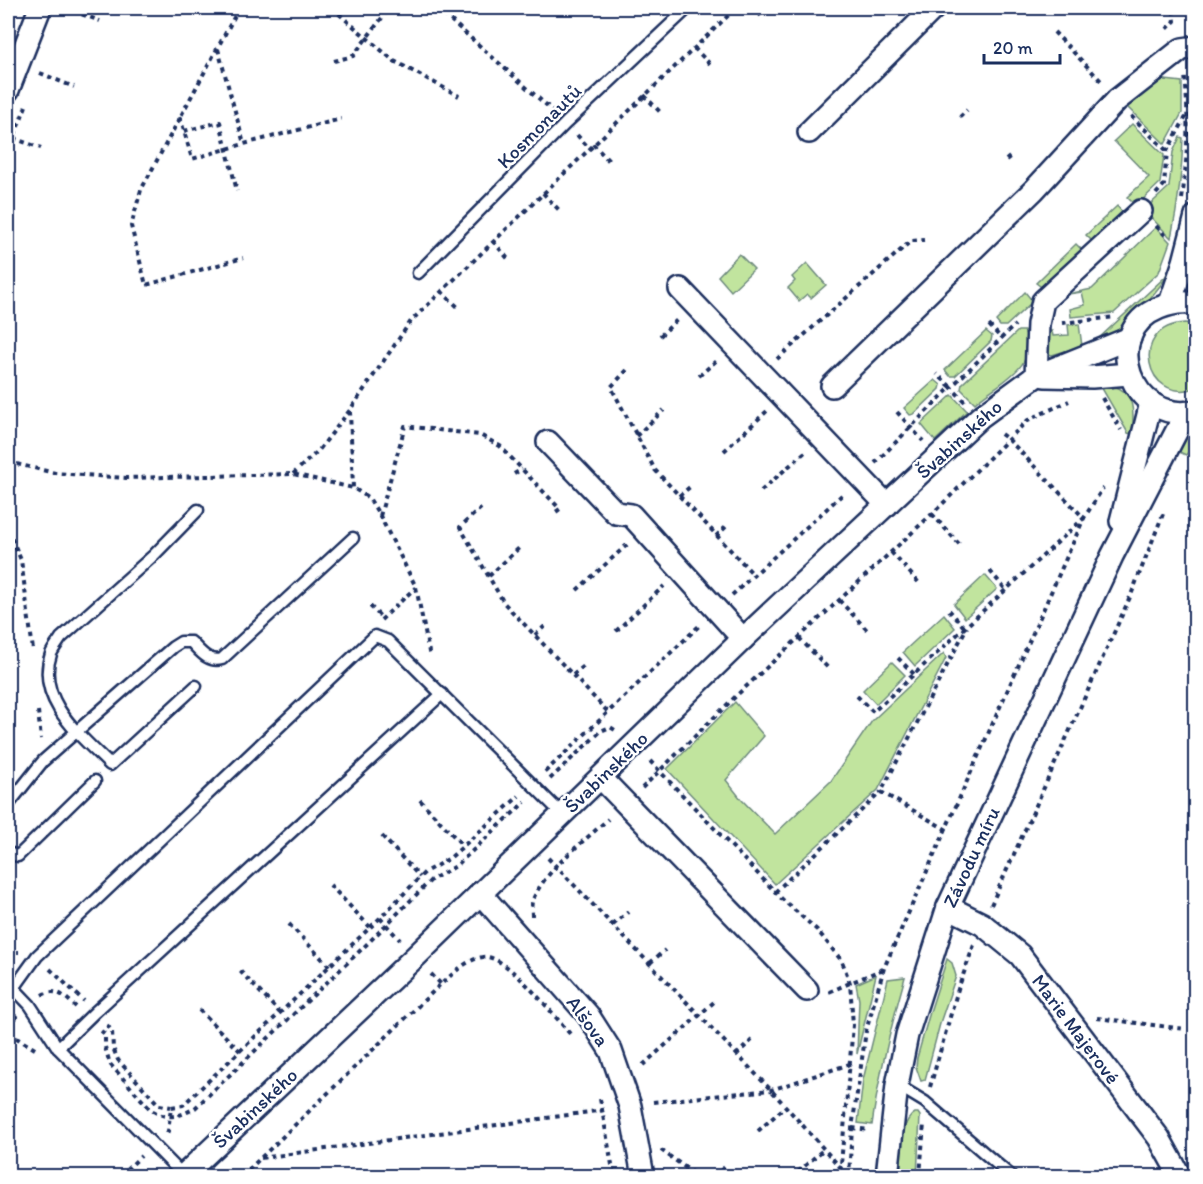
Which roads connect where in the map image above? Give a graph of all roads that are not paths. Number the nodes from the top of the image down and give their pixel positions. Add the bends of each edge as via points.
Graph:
1 (40, 8) edge
2 (688, 8) edge
3 (934, 8) edge
4 (1196, 48) edge
5 (8, 90) edge
6 (809, 132) dead end
7 (1146, 210) road end
8 (1188, 210) edge
9 (418, 273) dead end
10 (680, 289) dead end
11 (1170, 303) junction
12 (1196, 304) edge
13 (1130, 338) junction
14 (1129, 374) junction
15 (1036, 376) junction
16 (832, 386) dead end
17 (1151, 404) junction
18 (1190, 412) edge
19 (549, 442) dead end
20 (887, 505) junction
21 (198, 510) dead end
22 (353, 537) dead end
23 (1112, 556) junction
24 (743, 639) junction
25 (196, 686) dead end
26 (442, 694) junction
27 (76, 731) junction
28 (601, 778) junction
29 (95, 781) dead end
30 (8, 806) edge
31 (562, 814) junction
32 (8, 853) edge
33 (480, 893) junction
34 (948, 907) junction
35 (11, 985) edge
36 (807, 990) road end
37 (58, 1048) junction
38 (897, 1085) junction
39 (183, 1176) edge
40 (643, 1176) edge
41 (887, 1176) edge
42 (1011, 1176) edge
43 (1180, 1176) edge

1 - 5 street
2 - 9 lane, Kosmonautů via 566,123
3 - 6 street
4 - 16 street via 1182,49 1116,100 1034,190
7 - 15 street via 1043,301
8 - 11 street via 1184,262
10 - 20 street
11 - 12 street
11 - 13 street via 1139,322
13 - 14 street
13 - 15 street, Švabinského
14 - 15 street
14 - 17 street via 1137,391
15 - 20 street, Švabinského via 980,417
17 - 18 street via 1167,411
17 - 23 street, Závodu míru
18 - 23 street, Závodu míru
19 - 24 street via 616,513 631,515
20 - 24 street, Švabinského
21 - 27 lane via 61,638 51,654 48,674 54,703
22 - 27 lane via 222,659 214,661 190,642 181,642
23 - 34 street, Závodu míru
24 - 28 street, Švabinského
25 - 27 lane via 110,765
26 - 31 lane
26 - 35 lane via 388,641 375,636
26 - 37 lane
27 - 30 lane via 43,761
28 - 31 street, Švabinského
28 - 36 street
29 - 32 lane via 18,856
31 - 33 street, Švabinského
33 - 39 street, Švabinského
33 - 40 street, Alšova via 588,1015 610,1051 630,1106
34 - 38 street, Závodu míru via 907,1035
34 - 43 street, Marie Majerové via 982,924 1020,955 1159,1138
35 - 37 lane via 30,1005
37 - 39 lane
38 - 41 street, Závodu míru
38 - 42 lane via 926,1102

